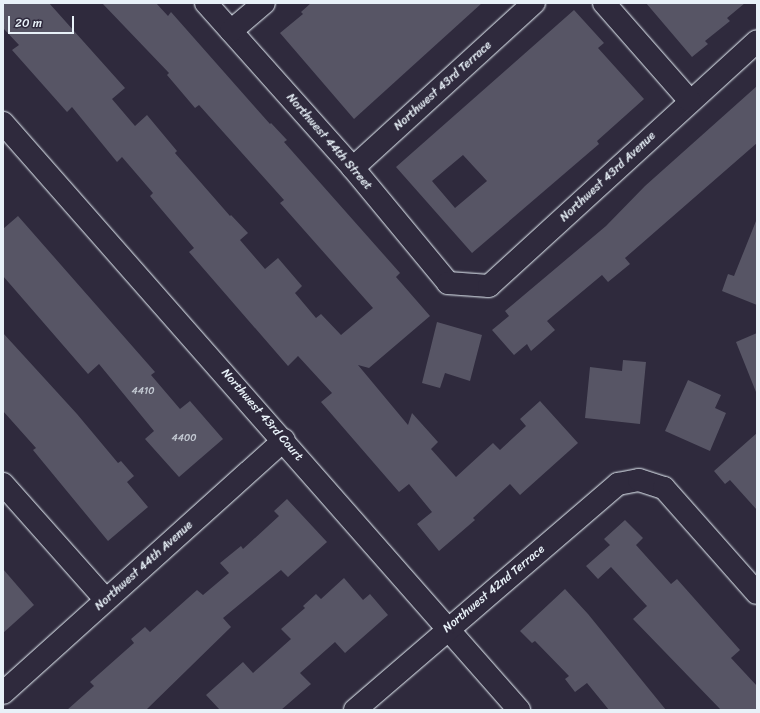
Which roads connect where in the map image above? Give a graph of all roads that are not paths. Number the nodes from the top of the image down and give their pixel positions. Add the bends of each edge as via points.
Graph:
1 (206, 3) edge
2 (264, 3) edge
3 (534, 3) edge
4 (604, 3) edge
5 (231, 31) junction
6 (757, 42) edge
7 (690, 101) junction
8 (3, 123) edge
9 (353, 168) junction
10 (448, 283) joint
11 (284, 440) junction
12 (3, 484) edge
13 (757, 593) edge
14 (106, 600) junction
15 (446, 629) junction
16 (3, 693) edge
17 (355, 710) edge
18 (519, 710) edge

1 - 5 street, Northwest 44th Street
2 - 5 street
3 - 9 street, Northwest 43rd Terrace
4 - 7 street
5 - 9 street, Northwest 44th Street
6 - 7 street, Northwest 43rd Avenue
7 - 10 street, Northwest 43rd Avenue via 489,286
8 - 11 street, Northwest 43rd Court
9 - 10 street, Northwest 44th Street
11 - 14 street, Northwest 44th Avenue
11 - 15 street, Northwest 43rd Court
12 - 14 street
13 - 15 street, Northwest 42nd Terrace via 664,488 639,480 618,484
14 - 16 street, Northwest 44th Avenue
15 - 17 street, Northwest 42nd Terrace
15 - 18 street, Northwest 43rd Court

